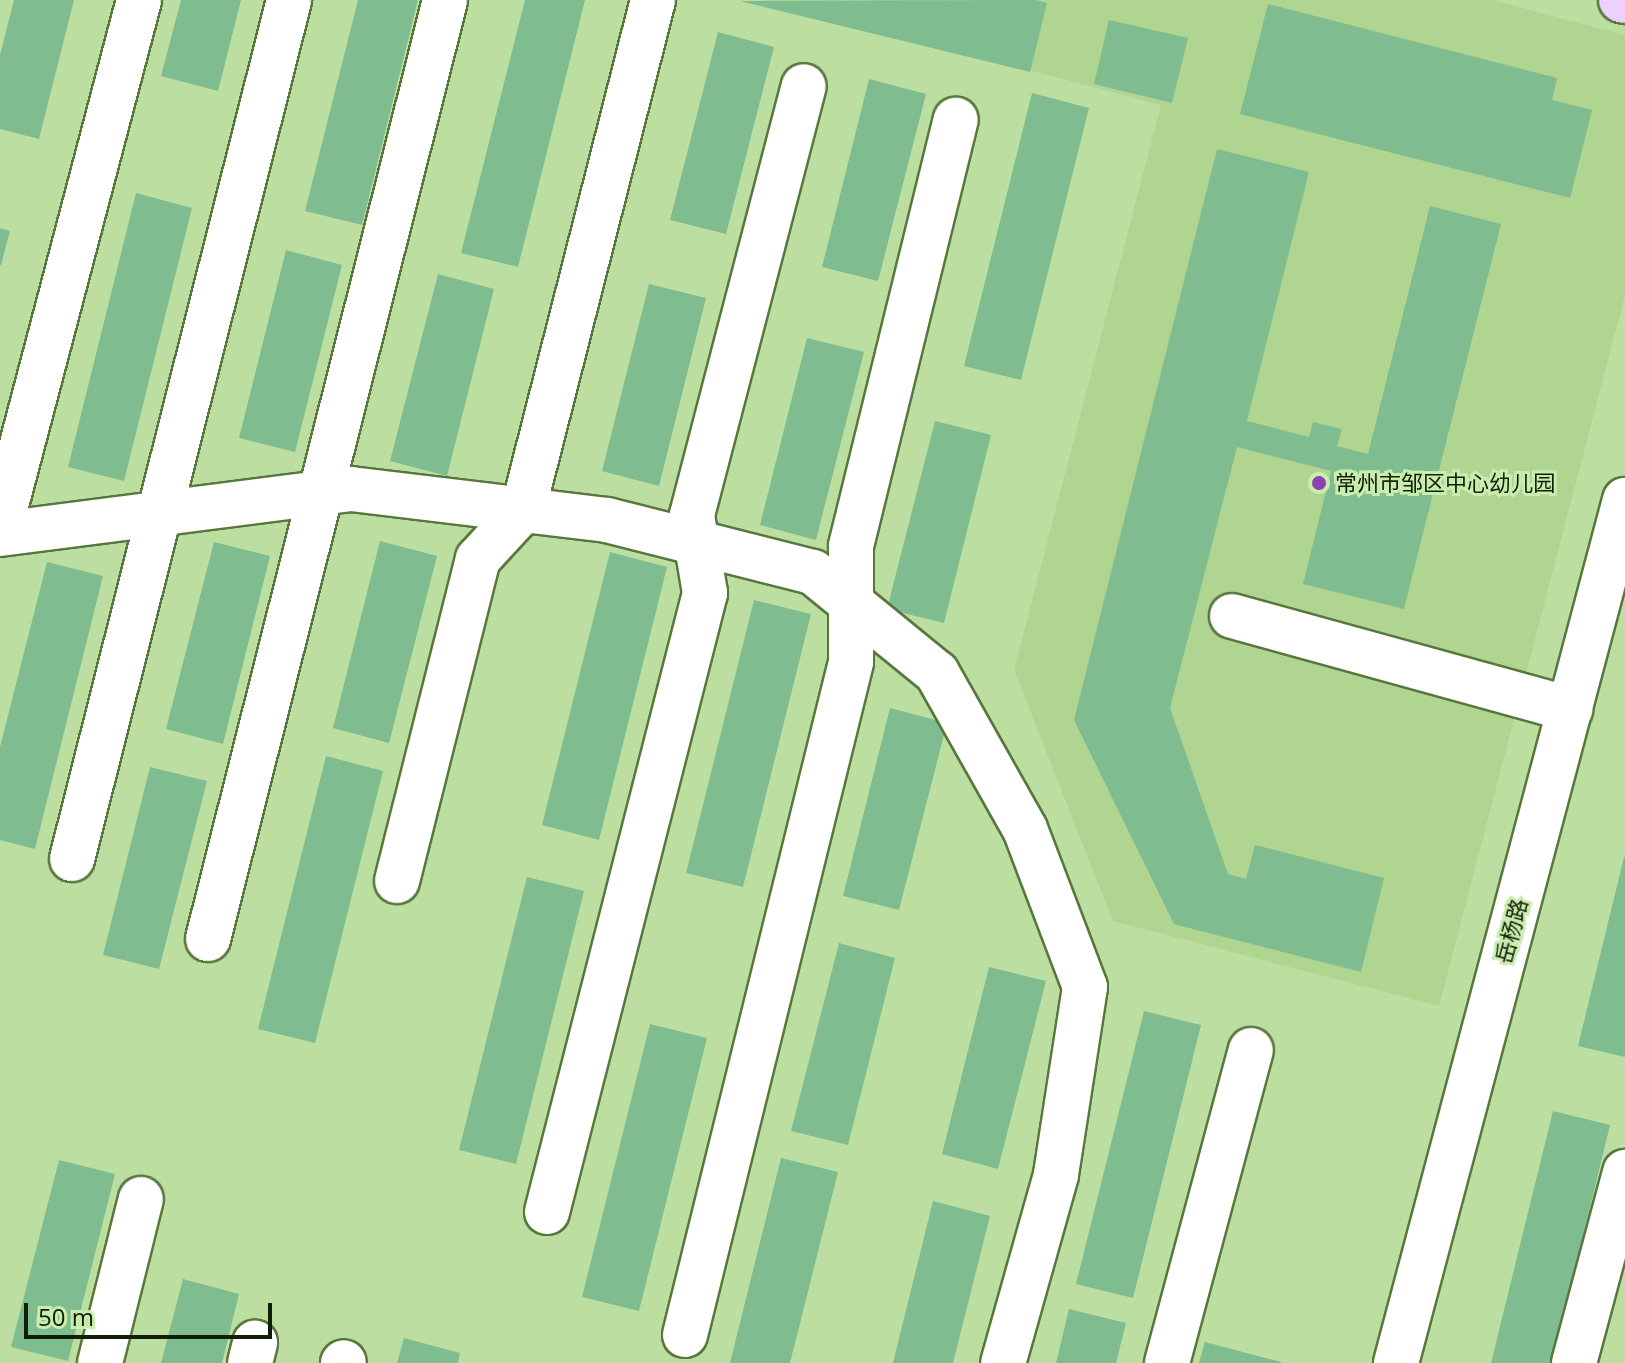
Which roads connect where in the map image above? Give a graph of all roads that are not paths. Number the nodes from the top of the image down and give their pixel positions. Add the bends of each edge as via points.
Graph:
1 (139, 0) edge
2 (289, 0) edge
3 (445, 0) edge
4 (653, 0) edge
5 (804, 86) dead end
6 (956, 120) dead end
7 (321, 493) junction
8 (1625, 500) edge
9 (523, 510) junction
10 (159, 514) junction
11 (0, 531) edge
12 (697, 542) junction
13 (848, 600) junction
14 (1232, 616) dead end
15 (1570, 709) junction
16 (72, 859) dead end
17 (397, 881) dead end
18 (208, 939) dead end
19 (1251, 1050) dead end
20 (1625, 1172) edge
21 (141, 1199) dead end
22 (547, 1212) dead end
23 (685, 1335) dead end
24 (100, 1363) edge
25 (1003, 1363) edge
26 (1167, 1363) edge
27 (1396, 1363) edge
28 (1574, 1363) edge

1 - 11 street
2 - 10 street
3 - 7 street
4 - 9 street
5 - 12 street via 692,515
6 - 13 street via 851,546
7 - 9 street via 351,489
7 - 10 street
7 - 18 street
8 - 15 street, 岳杨路
9 - 12 street via 607,520
9 - 17 street via 478,559
10 - 11 street
10 - 16 street
12 - 13 street via 813,572
12 - 22 street via 705,593
13 - 23 street via 851,662
13 - 25 street via 937,673 1025,829 1085,987 1056,1175
14 - 15 street
15 - 27 street, 岳杨路
19 - 26 street
20 - 28 street
21 - 24 street

